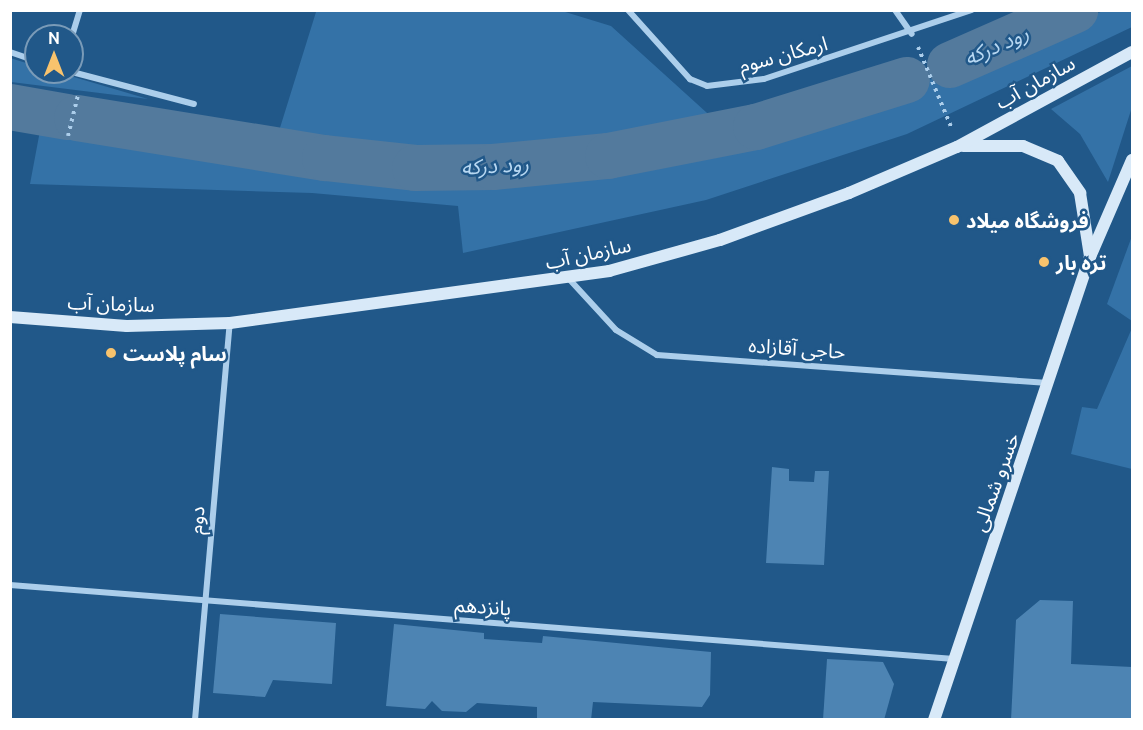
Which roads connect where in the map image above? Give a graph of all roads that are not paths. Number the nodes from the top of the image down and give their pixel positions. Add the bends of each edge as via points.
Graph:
1 (628, 10) edge
2 (895, 10) edge
3 (972, 10) edge
4 (912, 34) junction
5 (1132, 52) edge
6 (84, 75) edge
7 (194, 104) dead end
8 (957, 147) junction
9 (1132, 160) edge
10 (1090, 257) junction
11 (570, 280) junction
12 (10, 317) edge
13 (230, 323) junction
14 (1051, 383) junction
15 (10, 585) edge
16 (206, 601) junction
17 (954, 658) junction
18 (195, 720) edge
19 (934, 720) edge

1 - 4 street, ارمکان سوم via 690,79 707,86 746,84
2 - 4 street
3 - 4 street, ارمکان سوم
5 - 8 main road, سازمان آب
6 - 7 street
8 - 10 main road via 1023,146 1058,161 1080,192
8 - 11 main road, سازمان آب via 720,240
9 - 10 main road
10 - 14 main road, خسرو شمالی
11 - 13 main road, سازمان آب
11 - 14 street, حاجی آقازاده via 616,330 657,355
12 - 13 main road, سازمان آب via 127,326
13 - 16 street, دوم
14 - 17 main road, خسرو شمالی
15 - 16 street, پانزدهم
16 - 17 street, پانزدهم
16 - 18 street, دوم
17 - 19 main road, خسرو شمالی

